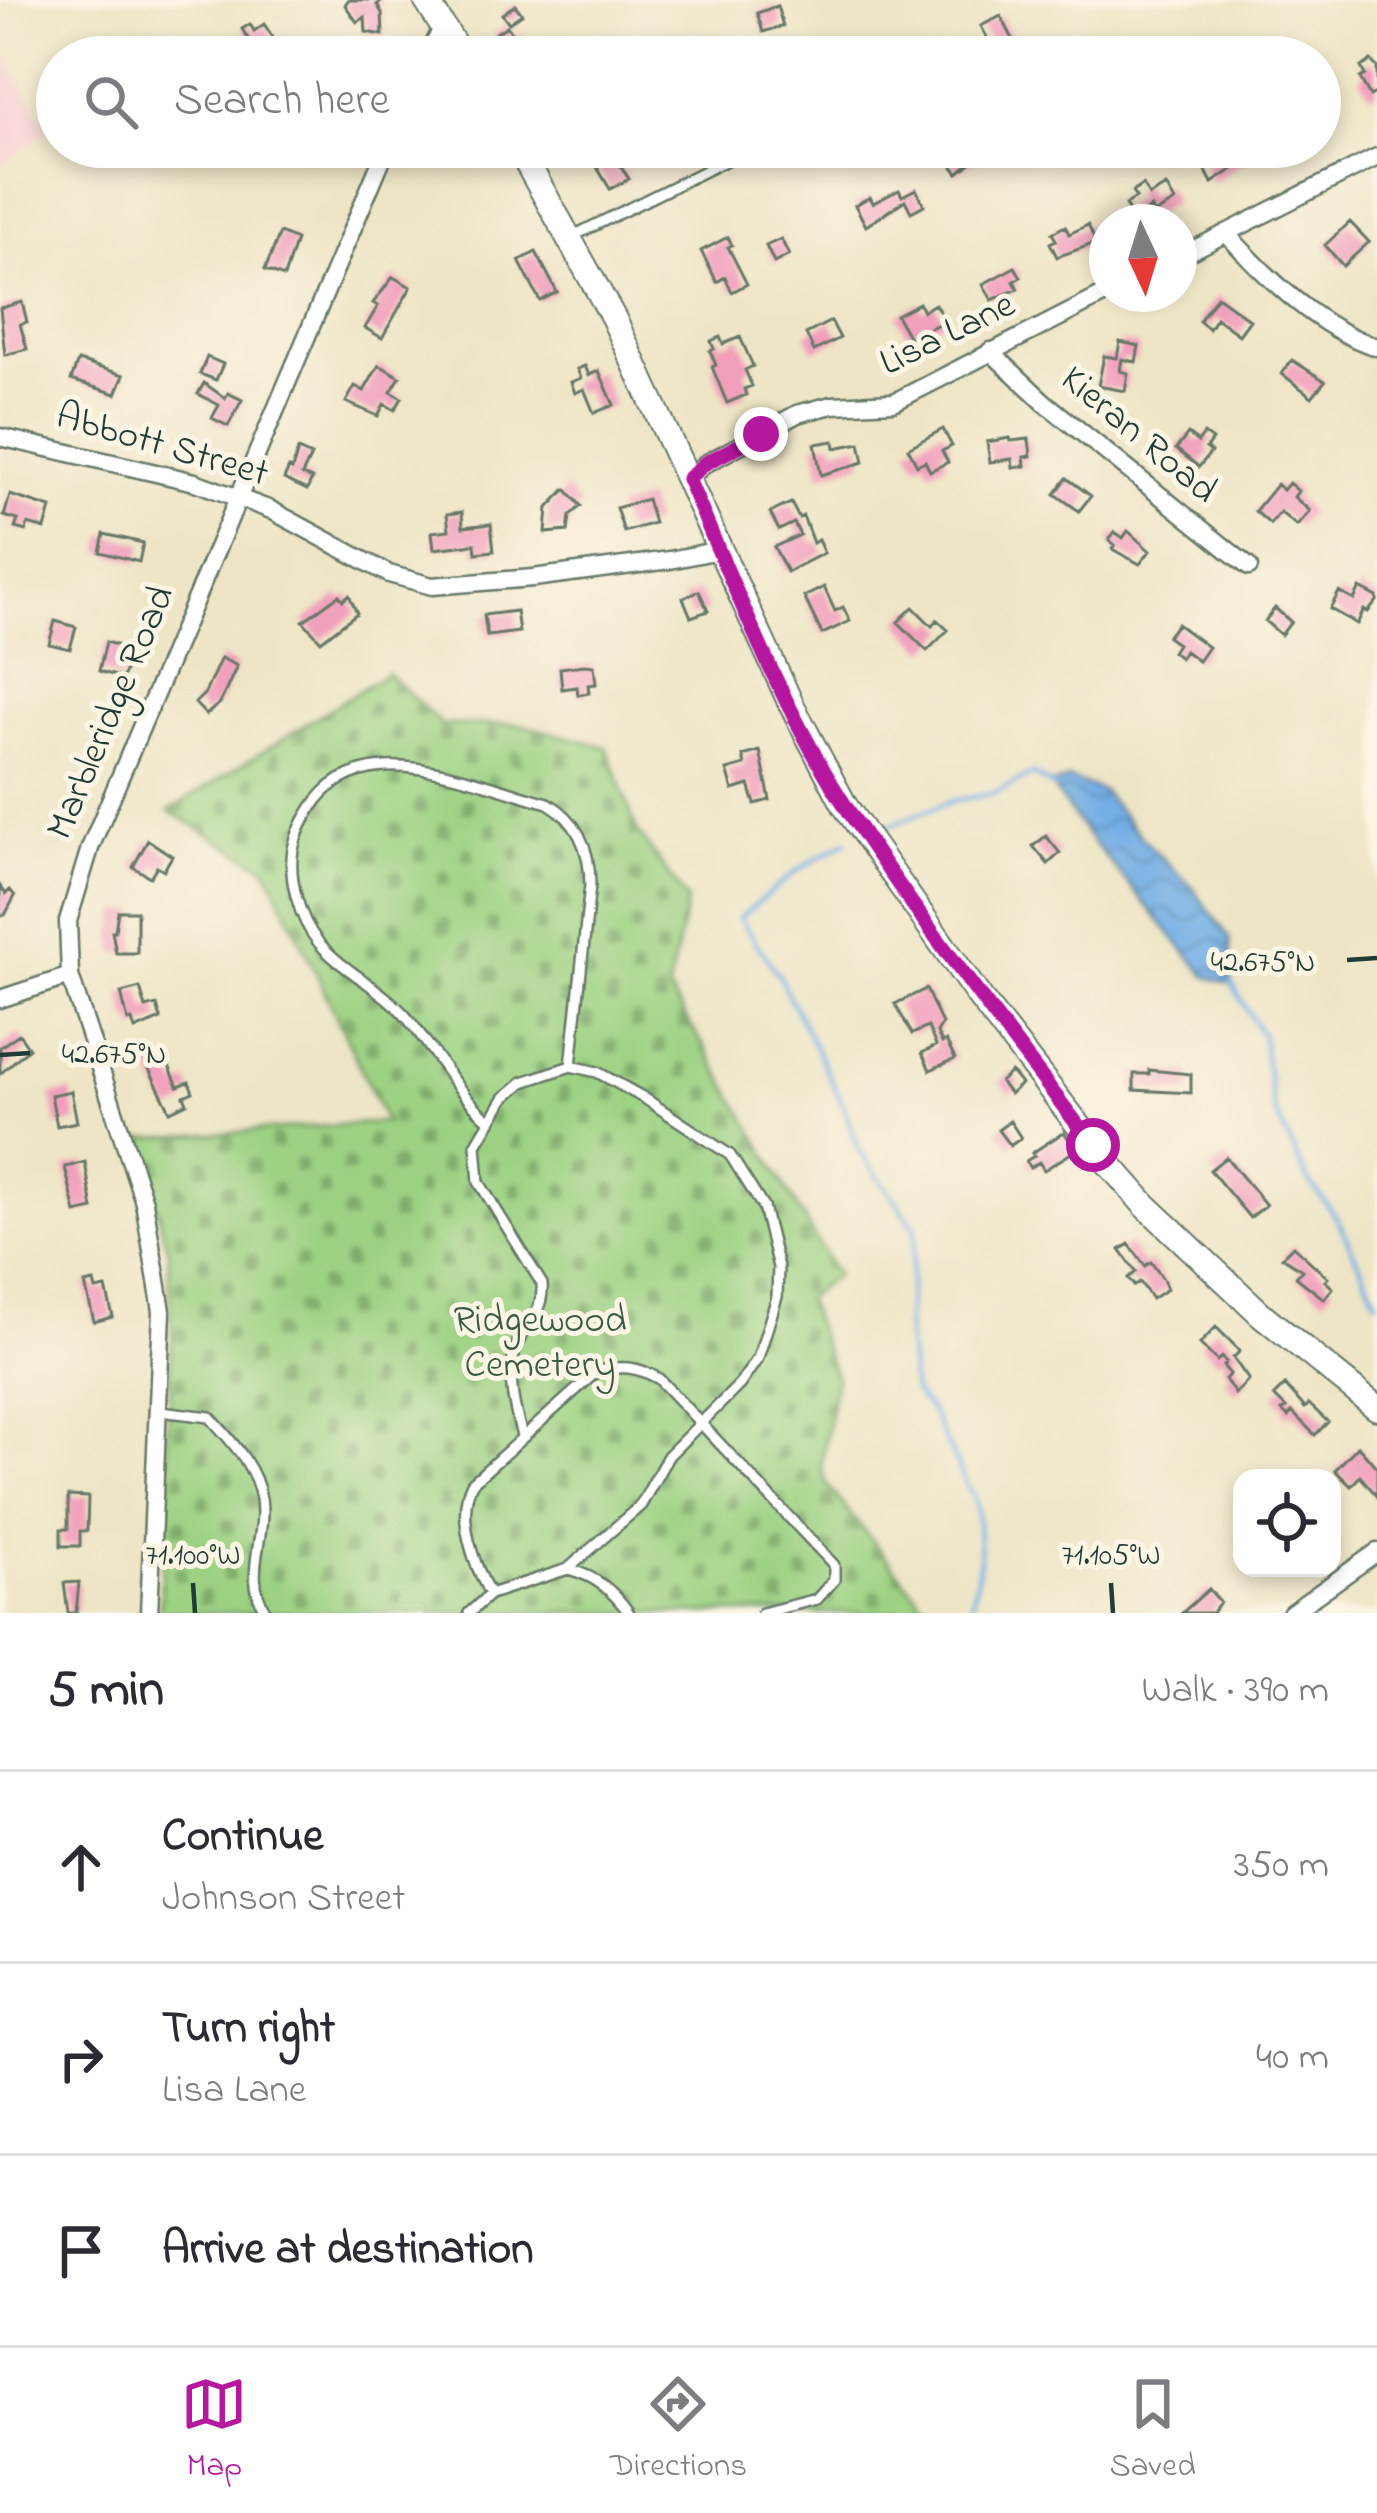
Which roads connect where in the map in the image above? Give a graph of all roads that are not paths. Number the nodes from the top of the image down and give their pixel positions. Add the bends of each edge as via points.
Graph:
1 (426, 0) edge
2 (443, 27) junction
3 (438, 36) edge
4 (449, 36) edge
5 (1377, 157) edge
6 (377, 168) edge
7 (530, 168) edge
8 (711, 168) edge
9 (1226, 233) junction
10 (571, 237) junction
11 (1197, 248) edge
12 (1089, 302) edge
13 (1377, 347) edge
14 (990, 351) junction
15 (0, 436) edge
16 (688, 479) junction
17 (238, 498) junction
18 (719, 550) junction
19 (1249, 567) dead end
20 (70, 976) junction
21 (0, 1000) edge
22 (571, 1066) junction
23 (489, 1120) junction
24 (1377, 1408) edge
25 (160, 1411) junction
26 (701, 1421) junction
27 (523, 1436) junction
28 (1377, 1552) edge
29 (568, 1569) junction
30 (490, 1594) junction
31 (149, 1613) edge
32 (267, 1613) edge
33 (469, 1613) edge
34 (629, 1613) edge
35 (762, 1613) edge
36 (1291, 1613) edge

1 - 2 street
2 - 3 street
2 - 4 street
5 - 9 street
6 - 17 street, Marbleridge Road
7 - 10 street
8 - 10 lane
9 - 11 street
9 - 13 street via 1304,304
10 - 16 street
12 - 14 street, Lisa Lane
14 - 16 street, Lisa Lane via 894,402 797,414
14 - 19 street, Kieran Road
15 - 17 street, Abbott Street via 162,472
16 - 18 street
17 - 18 street, Abbott Street via 388,574 432,586
17 - 20 street, Marbleridge Road via 74,890
18 - 24 street via 845,806 1036,1073 1145,1205
20 - 21 street
20 - 25 street, Marbleridge Road via 152,1234 162,1311
22 - 23 lane via 523,1082
22 - 23 lane via 590,885 580,833 548,803 406,766 370,766 344,777 323,793 295,837 300,907 320,943 402,1012
22 - 26 lane via 644,1098 730,1154 763,1208 778,1267 771,1326 740,1384
23 - 27 lane via 476,1145 479,1181 542,1283 543,1300 512,1361
25 - 31 street, Marbleridge Road
25 - 32 lane via 210,1417 254,1475 262,1517 254,1583
26 - 27 lane via 659,1379 614,1366 570,1391
26 - 29 lane via 668,1456 641,1505
26 - 35 lane via 834,1565 834,1580 817,1599
27 - 30 lane via 464,1498
28 - 36 street
29 - 30 lane
29 - 34 lane via 599,1581
30 - 33 lane

